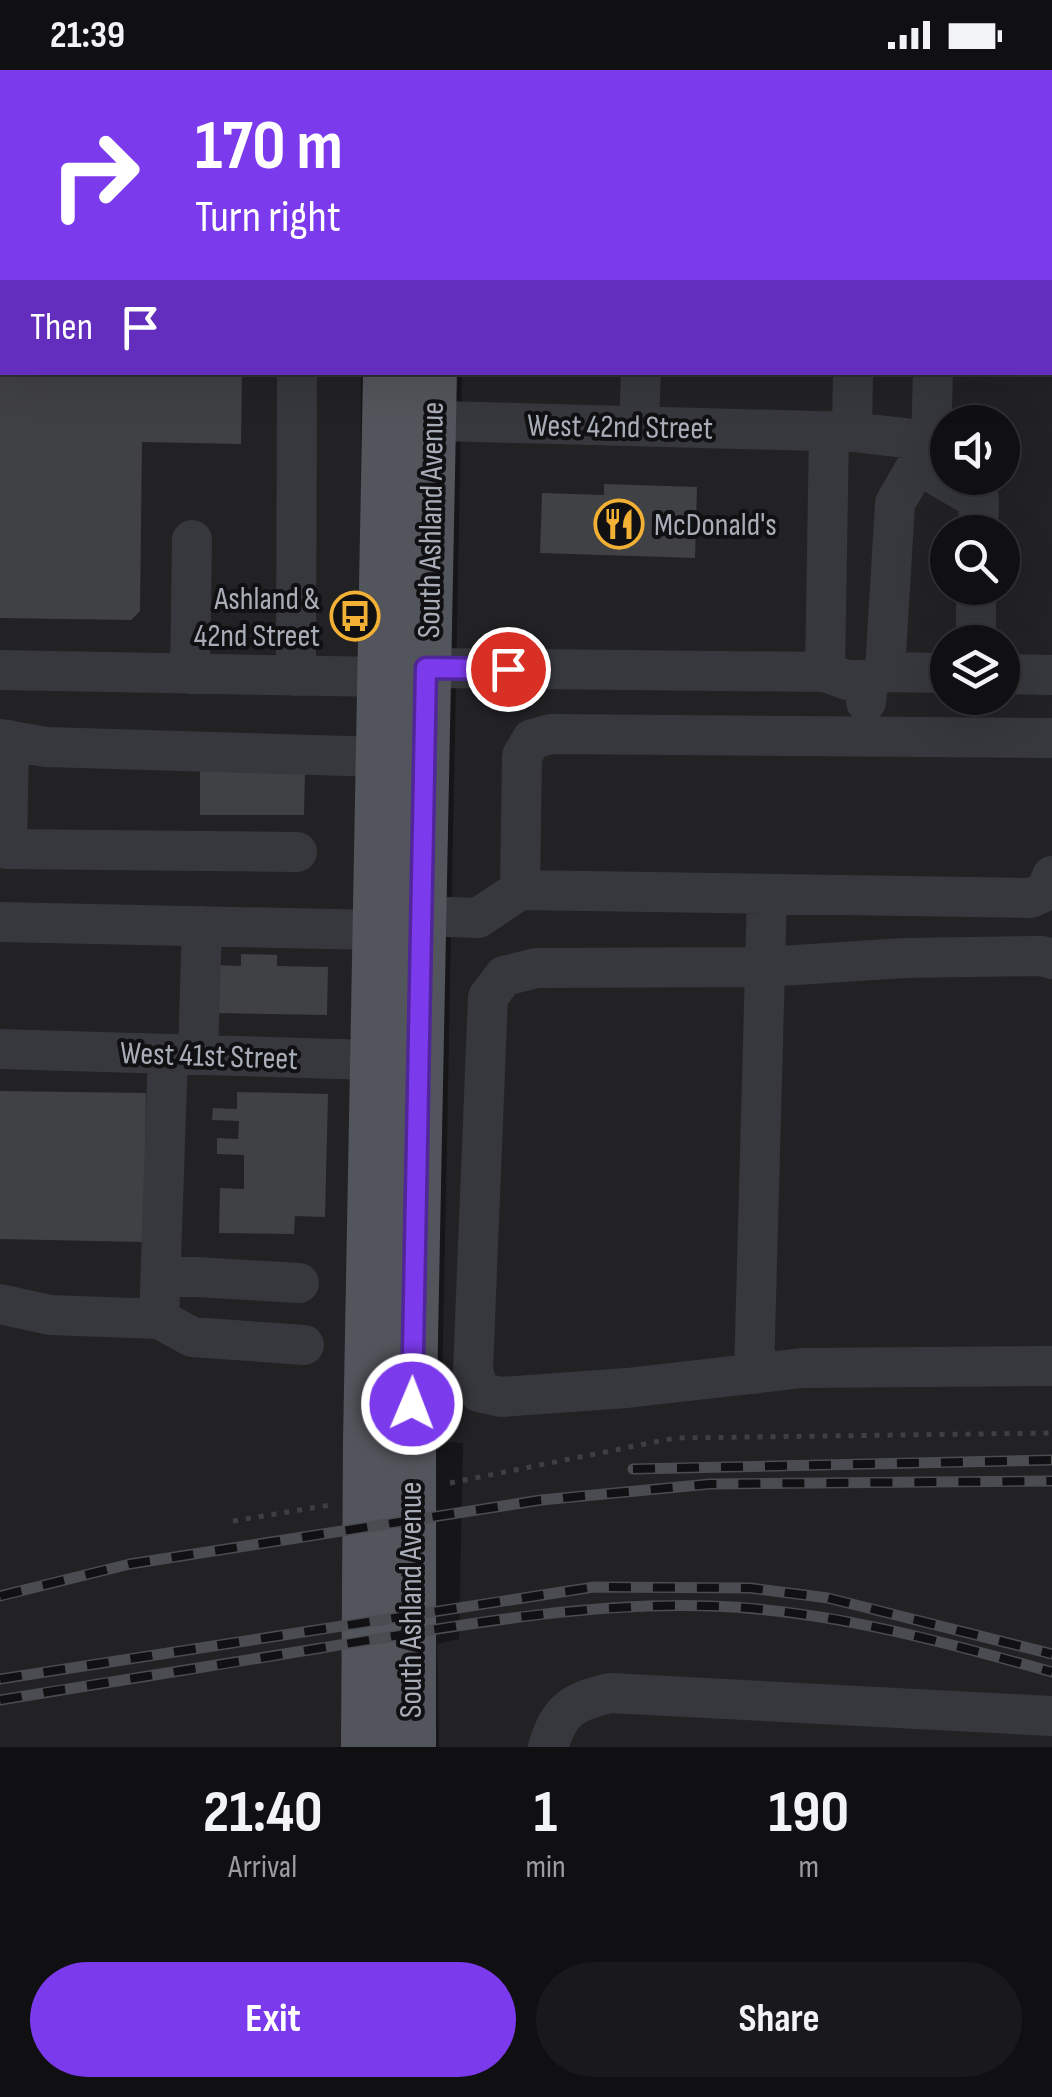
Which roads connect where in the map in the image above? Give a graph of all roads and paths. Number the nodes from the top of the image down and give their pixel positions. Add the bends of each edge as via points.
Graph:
1 (298, 375) edge
2 (641, 375) edge
3 (853, 375) edge
4 (933, 375) edge
5 (410, 396) edge
6 (639, 426) junction
7 (841, 431) junction
8 (924, 452) junction
9 (979, 515) edge
10 (192, 540) dead end
11 (0, 670) edge
12 (404, 672) junction
13 (825, 672) junction
14 (190, 674) junction
15 (930, 674) edge
16 (1020, 674) edge
17 (1052, 674) edge
18 (296, 676) junction
19 (876, 676) junction
20 (863, 736) junction
21 (1052, 738) edge
22 (4, 740) edge
23 (381, 757) junction
24 (297, 852) dead end
25 (1052, 876) edge
26 (520, 890) junction
27 (767, 894) junction
28 (0, 922) edge
29 (400, 923) junction
30 (202, 926) junction
31 (1052, 959) edge
32 (765, 968) junction
33 (0, 1049) edge
34 (183, 1054) junction
35 (397, 1060) junction
36 (161, 1276) junction
37 (299, 1283) dead end
38 (0, 1304) edge
39 (159, 1319) junction
40 (304, 1345) dead end
41 (1052, 1366) edge
42 (754, 1374) junction
43 (1052, 1433) edge
44 (462, 1481) dead end
45 (324, 1506) dead end
46 (232, 1521) dead end
47 (1052, 1716) edge
48 (366, 1747) edge
49 (410, 1747) edge
50 (548, 1747) edge

1 - 18 street
2 - 6 street
3 - 7 street
4 - 8 street
5 - 6 street, West 42nd Street
5 - 12 main road, South Ashland Avenue
6 - 7 street, West 42nd Street
7 - 8 street, West 42nd Street
7 - 13 street
8 - 9 street via 979,500
8 - 19 street via 895,504
10 - 14 street
11 - 14 street
12 - 13 street
12 - 18 street
12 - 23 main road, South Ashland Avenue
12 - 29 main road, South Ashland Avenue
13 - 19 street via 847,680
14 - 18 street
15 - 19 street
16 - 17 street
19 - 20 street
20 - 21 street
20 - 26 street via 532,739 522,756
22 - 23 street via 46,748
22 - 24 street via 7,849
23 - 29 main road, South Ashland Avenue
25 - 27 street via 1046,892 1032,898
26 - 27 street
26 - 29 street via 478,918
27 - 32 street
28 - 30 street
29 - 30 street
29 - 35 main road, South Ashland Avenue
30 - 34 street
31 - 32 street via 904,958
32 - 42 street
32 - 42 street via 536,968 504,976 488,997 473,1370 479,1392 501,1397
33 - 34 street, West 41st Street
34 - 35 street, West 41st Street
34 - 36 street
35 - 48 main road, South Ashland Avenue
35 - 49 main road, South Ashland Avenue via 411,1442
36 - 37 street
36 - 39 street
38 - 39 street via 50,1316
39 - 40 street via 192,1337
41 - 42 street
43 - 44 path via 675,1438
45 - 46 path
47 - 50 street via 610,1694 582,1700 556,1721

